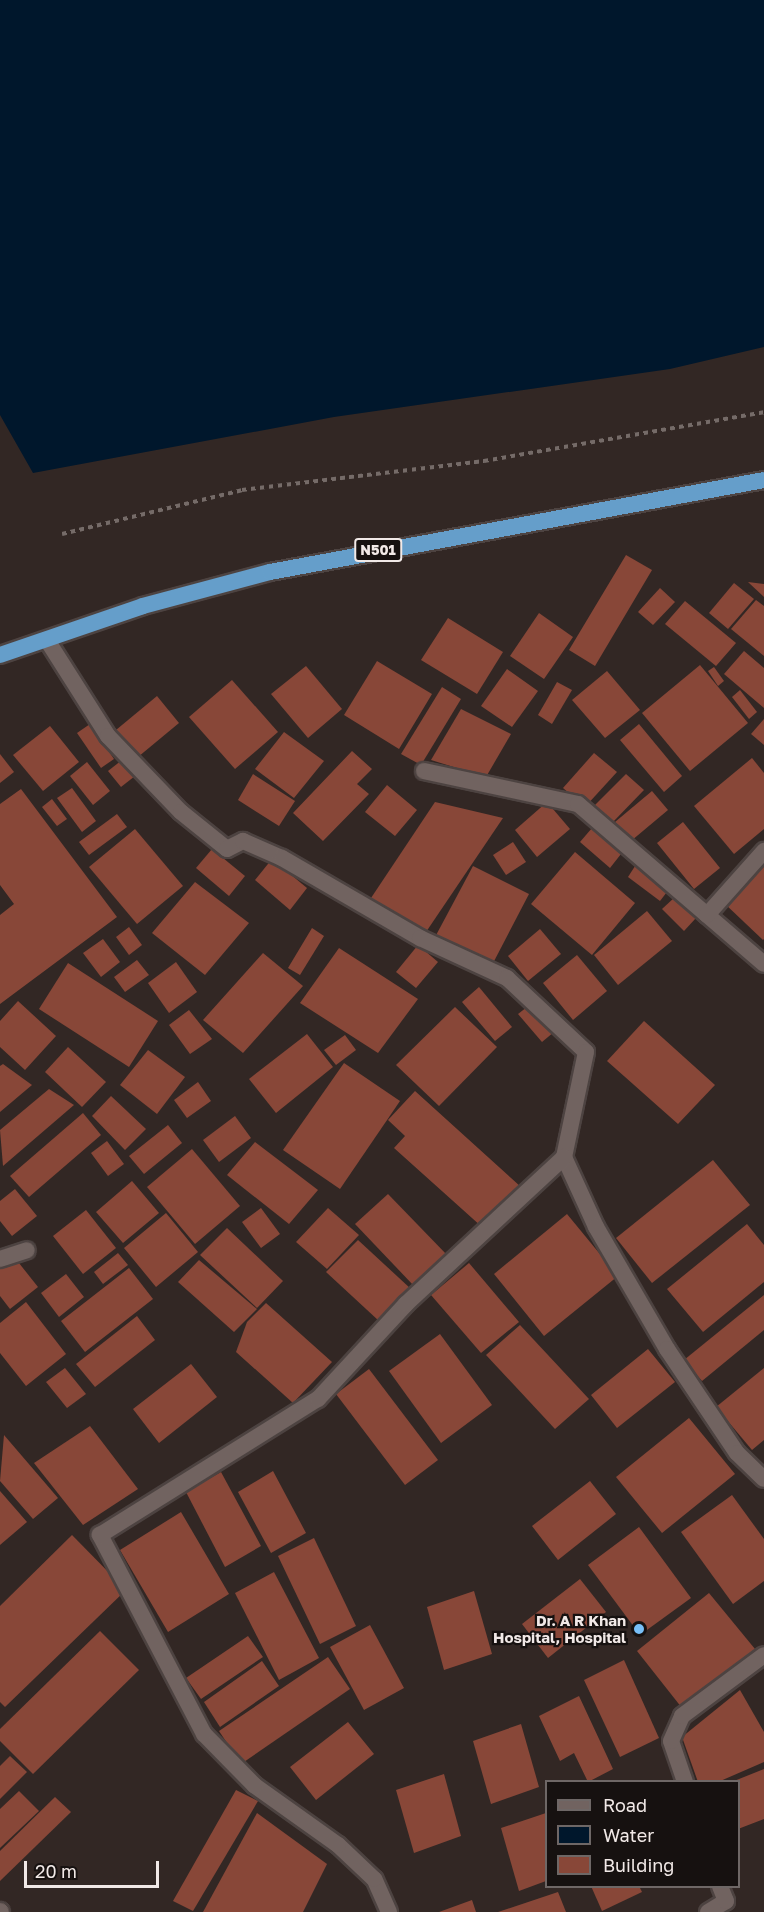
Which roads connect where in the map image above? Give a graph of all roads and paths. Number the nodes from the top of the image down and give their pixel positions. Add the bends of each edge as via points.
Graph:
1 (764, 412) edge
2 (764, 480) edge
3 (62, 534) dead end
4 (47, 640) junction
5 (0, 655) edge
6 (424, 771) dead end
7 (764, 851) edge
8 (706, 915) junction
9 (764, 964) edge
10 (564, 1157) junction
11 (27, 1250) dead end
12 (0, 1260) edge
13 (764, 1479) edge
14 (764, 1655) edge
15 (684, 1780) edge
16 (720, 1888) edge
17 (389, 1912) edge
18 (708, 1912) edge

1 - 3 path via 484,461 242,490
2 - 4 highway, N501 via 270,572
4 - 5 highway, N501
4 - 10 street via 108,736 180,812 227,849 243,841 282,858 420,938 507,978 586,1052
6 - 8 street via 578,804
7 - 8 street
8 - 9 street
10 - 13 street via 596,1227 667,1349 736,1453
10 - 17 street via 406,1304 318,1399 100,1535 204,1734 254,1785 339,1845 374,1879
11 - 12 street
14 - 15 street via 682,1716 671,1741
16 - 18 street via 726,1901

